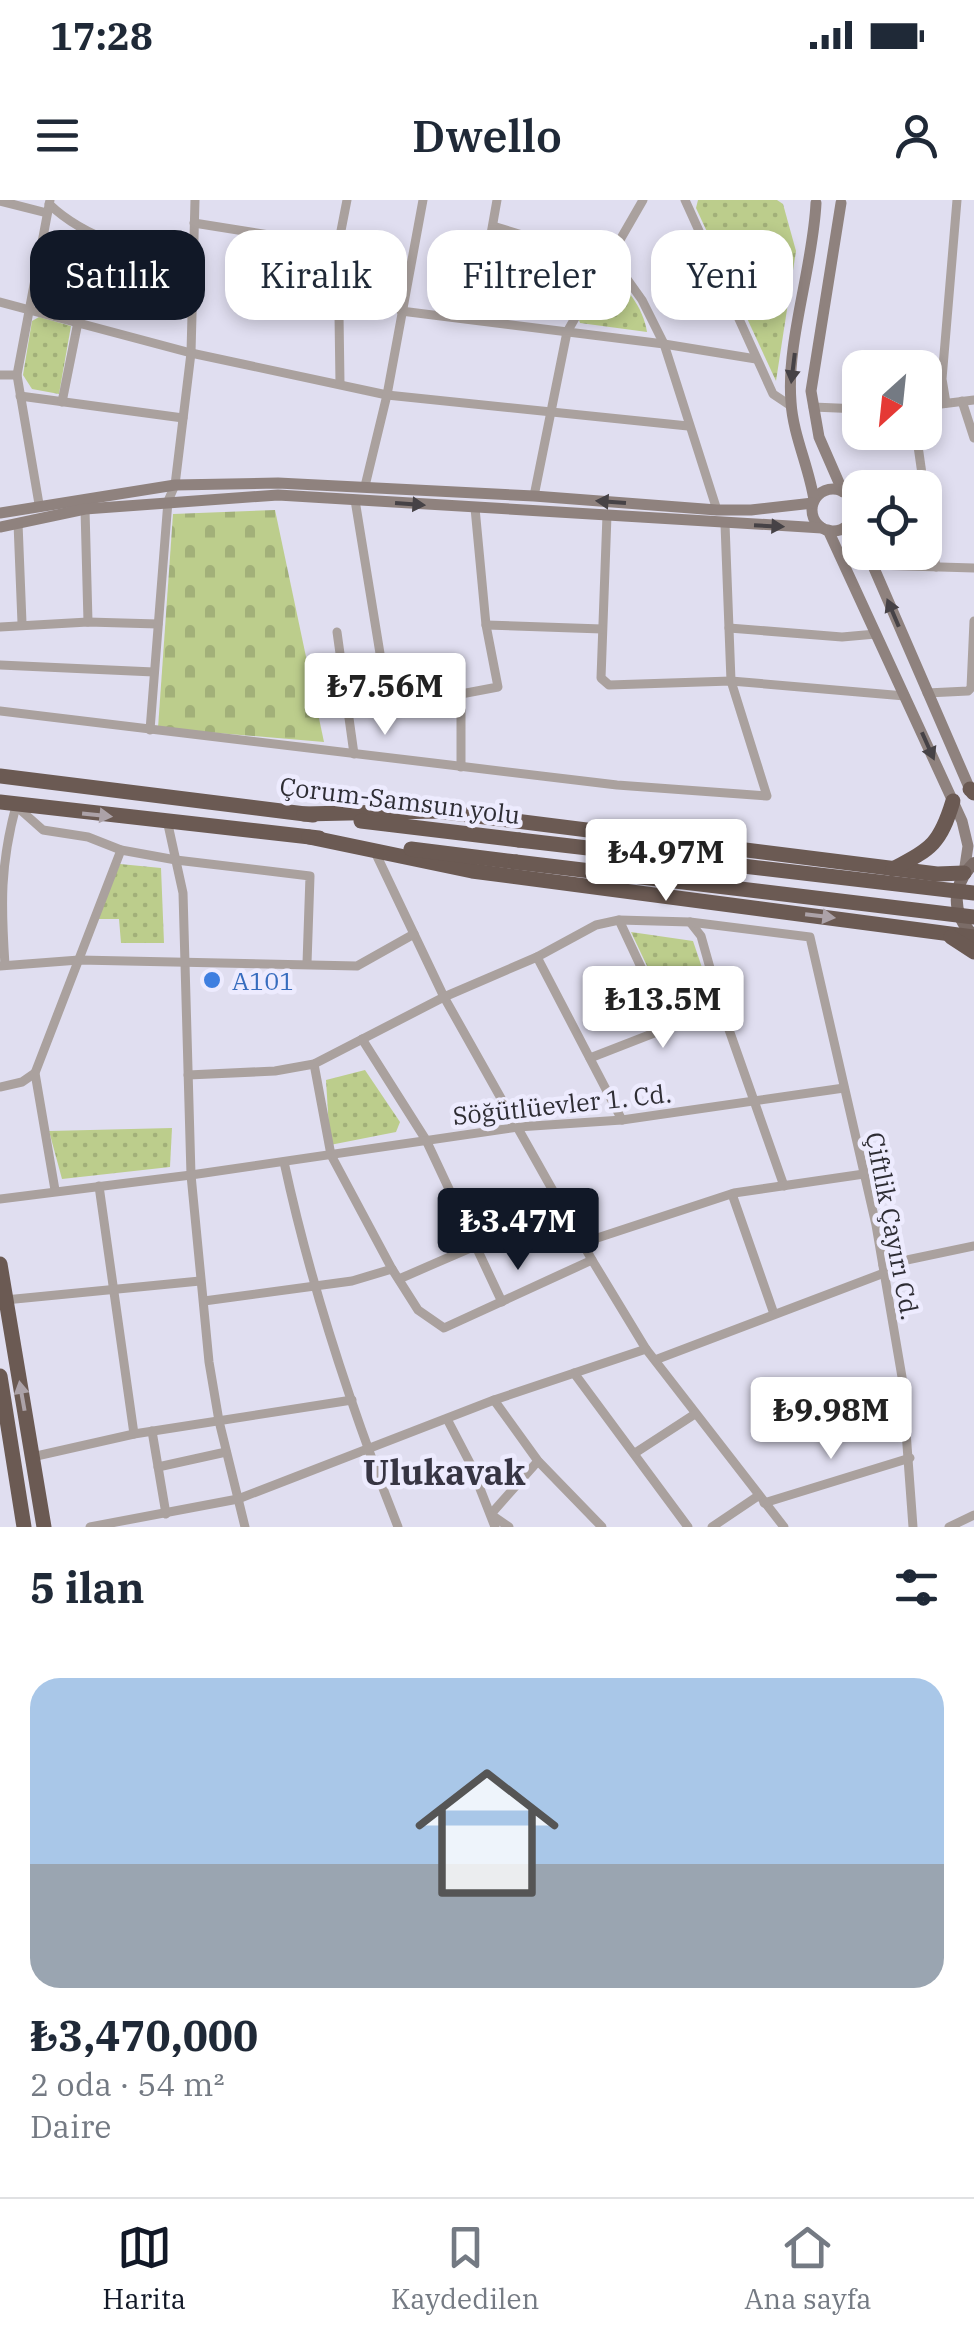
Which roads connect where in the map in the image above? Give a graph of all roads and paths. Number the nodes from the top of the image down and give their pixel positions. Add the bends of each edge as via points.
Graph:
1 (194, 200) edge
2 (347, 200) edge
3 (423, 200) edge
4 (496, 200) edge
5 (643, 200) edge
6 (685, 200) edge
7 (957, 200) edge
8 (0, 201) edge
9 (815, 201) edge
10 (842, 202) edge
11 (48, 206) edge
12 (194, 224) junction
13 (492, 226) junction
14 (85, 230) edge
15 (194, 230) edge
16 (233, 230) edge
17 (341, 230) edge
18 (491, 230) edge
19 (505, 230) edge
20 (625, 230) edge
21 (407, 284) edge
22 (631, 285) edge
23 (0, 302) edge
24 (28, 308) junction
25 (192, 320) edge
26 (339, 320) edge
27 (400, 320) edge
28 (476, 320) edge
29 (573, 320) edge
30 (78, 322) junction
31 (566, 332) junction
32 (664, 344) junction
33 (191, 353) junction
34 (756, 359) junction
35 (0, 375) edge
36 (18, 375) junction
37 (340, 384) junction
38 (387, 394) junction
39 (20, 396) junction
40 (974, 400) edge
41 (962, 401) junction
42 (62, 402) junction
43 (946, 403) junction
44 (942, 404) edge
45 (791, 406) junction
46 (813, 407) junction
47 (842, 408) edge
48 (552, 411) junction
49 (183, 418) junction
50 (688, 426) junction
51 (974, 438) edge
52 (175, 485) junction
53 (365, 486) junction
54 (842, 490) edge
55 (842, 492) edge
56 (534, 496) junction
57 (355, 500) junction
58 (168, 501) junction
59 (813, 501) junction
60 (39, 504) junction
61 (85, 508) junction
62 (474, 508) junction
63 (717, 510) junction
64 (0, 513) edge
65 (607, 516) junction
66 (18, 523) junction
67 (725, 524) junction
68 (0, 527) edge
69 (842, 528) edge
70 (825, 529) junction
71 (942, 567) edge
72 (974, 568) edge
73 (875, 570) edge
74 (974, 621) edge
75 (88, 622) junction
76 (22, 623) junction
77 (158, 624) junction
78 (486, 625) junction
79 (0, 626) edge
80 (602, 628) junction
81 (729, 628) junction
82 (337, 632) dead end
83 (876, 634) junction
84 (0, 665) edge
85 (154, 672) junction
86 (731, 681) junction
87 (927, 692) junction
88 (461, 694) junction
89 (905, 696) junction
90 (0, 711) edge
91 (150, 730) junction
92 (354, 754) junction
93 (0, 767) edge
94 (461, 767) junction
95 (0, 776) edge
96 (92, 786) junction
97 (973, 794) edge
98 (953, 801) junction
99 (8, 804) edge
100 (304, 814) junction
101 (168, 820) junction
102 (308, 837) junction
103 (121, 850) junction
104 (374, 851) junction
105 (176, 860) junction
106 (893, 868) junction
107 (969, 868) edge
108 (974, 893) edge
109 (974, 917) edge
110 (619, 920) junction
111 (690, 922) junction
112 (944, 932) junction
113 (414, 934) junction
114 (974, 936) edge
115 (974, 952) edge
116 (536, 957) junction
117 (79, 960) junction
118 (184, 962) junction
119 (307, 962) junction
120 (3, 966) edge
121 (444, 997) junction
122 (722, 1007) junction
123 (669, 1027) junction
124 (362, 1039) junction
125 (590, 1058) junction
126 (314, 1064) junction
127 (34, 1073) junction
128 (188, 1074) junction
129 (0, 1087) edge
130 (844, 1088) junction
131 (754, 1102) junction
132 (622, 1120) junction
133 (518, 1127) junction
134 (426, 1140) junction
135 (331, 1155) junction
136 (284, 1162) junction
137 (864, 1174) junction
138 (191, 1175) junction
139 (100, 1186) junction
140 (784, 1186) junction
141 (55, 1190) junction
142 (732, 1194) junction
143 (0, 1199) edge
144 (582, 1243) junction
145 (475, 1246) junction
146 (974, 1246) edge
147 (592, 1260) junction
148 (0, 1264) edge
149 (883, 1269) junction
150 (396, 1274) junction
151 (200, 1281) junction
152 (314, 1287) junction
153 (114, 1289) junction
154 (5, 1300) junction
155 (204, 1302) junction
156 (502, 1302) junction
157 (774, 1314) junction
158 (646, 1348) junction
159 (655, 1360) junction
160 (574, 1373) junction
161 (0, 1376) edge
162 (352, 1400) junction
163 (494, 1400) junction
164 (696, 1414) junction
165 (447, 1419) junction
166 (219, 1421) junction
167 (152, 1431) junction
168 (134, 1434) junction
169 (368, 1450) junction
170 (226, 1452) junction
171 (635, 1453) junction
172 (32, 1457) junction
173 (910, 1458) junction
174 (538, 1461) junction
175 (158, 1467) junction
176 (238, 1499) junction
177 (761, 1499) junction
178 (166, 1514) junction
179 (491, 1514) junction
180 (974, 1514) edge
181 (145, 1523) edge
182 (397, 1526) edge
183 (24, 1527) edge
184 (44, 1527) edge
185 (90, 1527) edge
186 (245, 1527) edge
187 (495, 1527) edge
188 (509, 1527) edge
189 (602, 1527) edge
190 (688, 1527) edge
191 (712, 1527) edge
192 (784, 1527) edge
193 (913, 1527) edge
194 (950, 1527) edge

1 - 12 street
2 - 17 street
3 - 21 street
4 - 13 street
5 - 20 street
6 - 34 street
7 - 43 street via 942,379
8 - 11 street
9 - 10 street via 826,208
9 -> 45 street
10 - 46 street
11 - 14 street
11 - 24 street
12 - 15 street
12 - 16 street
13 - 18 street
13 - 19 street
22 - 32 street
23 - 24 street
24 - 30 street
24 - 36 street
25 - 33 street
26 - 37 street
27 - 38 street
28 - 31 street
29 - 31 street
30 - 33 street
30 - 42 street
31 - 32 street
31 - 48 street
32 - 34 street
32 - 50 street
33 - 37 street
33 - 49 street
34 - 45 street via 774,394
35 - 36 street
36 - 39 street
37 - 38 street
38 - 48 street
38 - 53 street
39 - 42 street
39 - 60 street
40 - 41 street
41 - 43 street
41 - 51 street
42 - 49 street
43 - 44 street
45 - 59 street
46 - 47 street
46 - 54 street
48 - 50 street
48 - 56 street
49 - 52 street
50 - 63 street
52 - 53 street
52 - 58 street
52 - 60 street
53 - 56 street
55 - 59 street via 826,490
63 -> 56 street
57 - 58 street via 278,495
57 -> 62 street
57 - 88 street via 387,686 398,696
58 - 61 street
58 - 77 street
59 - 63 street
59 - 70 street via 813,517
60 - 64 street
61 - 66 street
61 - 75 street
62 - 65 street
62 - 78 street
65 - 67 street
65 - 80 street
66 - 68 street
66 - 76 street
67 -> 70 street
67 - 81 street
69 - 70 street
70 - 83 street
71 - 72 street
87 -> 73 street
74 - 87 street via 970,688
75 - 76 street
75 - 77 street
76 - 79 street
77 - 85 street
78 - 80 street
78 - 88 street via 498,687
80 - 86 street via 600,678 609,685
81 - 83 street
81 - 86 street
82 - 92 street
83 - 89 street
84 - 85 street
85 - 91 street
86 - 89 street
86 - 94 street via 767,796
87 - 97 street
88 - 94 street
89 -> 98 street
90 - 91 street
91 - 92 street
92 - 94 street
93 - 96 highway
95 - 96 highway, Çorum-Samsun yolu
96 - 100 highway, Çorum-Samsun yolu
98 - 106 highway via 944,833
98 - 107 street
99 -> 101 highway, Çorum-Samsun yolu
99 - 103 street via 43,830
99 - 120 street
100 - 106 highway via 437,812
100 - 108 highway, Çorum-Samsun yolu, bridge
101 - 102 highway, Çorum-Samsun yolu
101 - 105 street
102 - 104 highway
102 - 109 highway, Çorum-Samsun yolu, bridge
103 - 105 street
103 - 117 street
104 -> 112 highway via 472,871
104 - 113 street
105 - 118 street
105 - 119 street via 310,876
106 - 107 highway via 937,874
107 - 114 main road via 955,900
110 - 111 street
110 - 116 street
110 - 123 street
111 - 122 street via 701,936
111 - 130 street, Çiftlik Çayırı Cd. via 810,937
112 - 114 highway
112 - 115 highway
113 - 119 street via 357,966
113 - 121 street
116 - 121 street
116 - 125 street
117 - 118 street
117 - 120 street
117 - 127 street
118 - 119 street
118 - 128 street
121 - 124 street
121 - 133 street
122 - 123 street
122 - 131 street
123 - 125 street
124 - 126 street
124 - 134 street
125 - 132 street
126 - 128 street
126 - 135 street
127 - 129 street
127 - 141 street
128 - 138 street
130 - 131 street, Söğütlüevler 1. Cd.
130 - 137 street, Çiftlik Çayırı Cd.
131 - 132 street, Söğütlüevler 1. Cd.
131 - 140 street
132 - 133 street, Söğütlüevler 1. Cd.
133 - 134 street, Söğütlüevler 1. Cd.
133 - 144 street
134 - 135 street, Söğütlüevler 1. Cd.
134 - 145 street
135 - 136 street, Söğütlüevler 1. Cd.
135 - 150 street
136 - 138 street, Söğütlüevler 1. Cd.
136 - 152 street
137 - 140 street
137 - 149 street, Çiftlik Çayırı Cd.
138 - 139 street, Söğütlüevler 1. Cd.
138 - 151 street
139 - 141 street, Söğütlüevler 1. Cd.
139 - 153 street
140 - 142 street
141 - 143 street, Söğütlüevler 1. Cd.
142 - 144 street
142 - 157 street
144 - 147 street
145 - 150 street
145 - 156 street
146 - 149 street
147 - 156 street
147 - 158 street
148 - 154 highway
149 - 157 street
149 - 173 street, Çiftlik Çayırı Cd.
150 - 152 street
150 - 156 street via 418,1310 444,1328
151 - 153 street
151 - 155 street
152 - 155 street
152 - 162 street
153 - 154 street
153 - 168 street
172 -> 154 highway
155 - 166 street
157 - 159 street
158 - 159 street
158 - 160 street
159 - 164 street
160 - 163 street
160 - 171 street
161 - 183 highway
162 - 166 street
162 - 169 street
163 - 165 street
163 - 174 street
164 - 171 street
164 - 177 street
165 - 169 street
165 - 179 street
166 - 167 street
166 - 170 street
167 - 168 street
167 - 175 street
168 - 172 street
169 - 176 street
169 - 182 street
170 - 175 street
170 - 176 street
171 - 190 street
172 - 184 highway
173 - 177 street
173 - 193 street, Çiftlik Çayırı Cd.
174 - 179 street
174 - 189 street
175 - 178 street
176 - 178 street
176 - 186 street
177 - 191 street
177 - 192 street
178 - 181 street
179 - 187 street
179 - 188 street
180 - 194 street
181 - 185 street

